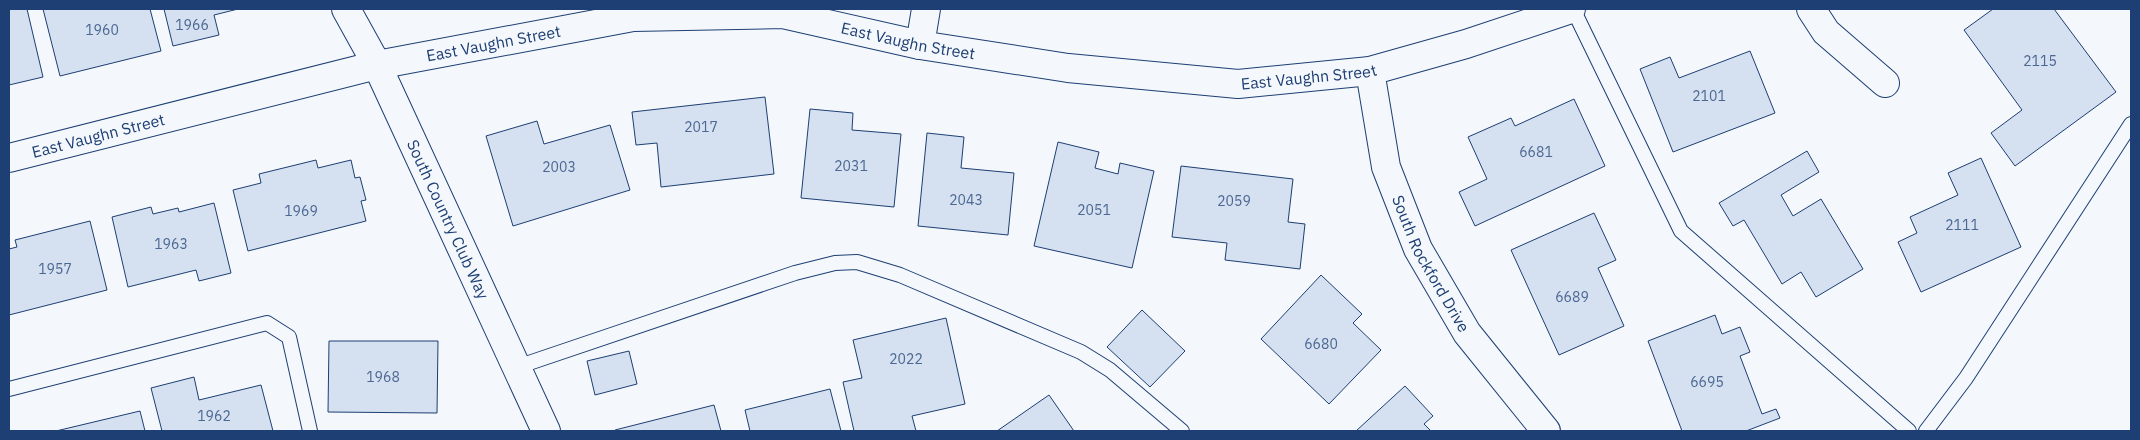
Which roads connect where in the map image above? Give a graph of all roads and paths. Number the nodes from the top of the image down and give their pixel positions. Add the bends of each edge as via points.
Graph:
1 (346, 9) edge
2 (926, 9) edge
3 (1572, 9) edge
4 (1811, 9) edge
5 (590, 16) edge
6 (920, 45) junction
7 (376, 65) junction
8 (1370, 71) junction
9 (1885, 83) dead end
10 (2131, 124) edge
11 (9, 158) edge
12 (517, 367) junction
13 (9, 388) edge
14 (310, 431) edge
15 (546, 431) edge
16 (1182, 431) edge
17 (1546, 431) edge
18 (1909, 431) edge
19 (1926, 431) edge

1 - 7 street, South Country Club Way
2 - 6 street
3 - 8 street, East Vaughn Street
3 - 18 lane via 1681,231
4 - 9 street via 1826,32
5 - 6 street, East Vaughn Street via 784,14
5 - 7 street, East Vaughn Street
6 - 8 street, East Vaughn Street via 1068,68 1238,84
7 - 11 street, East Vaughn Street
7 - 12 street, South Country Club Way
8 - 17 street, South Rockford Drive via 1386,168 1418,248 1467,333
10 - 19 lane via 1966,378
12 - 15 street, South Country Club Way
12 - 16 lane via 795,273 835,263 857,262 900,275 1081,352 1110,370
13 - 14 lane via 267,323 289,338

